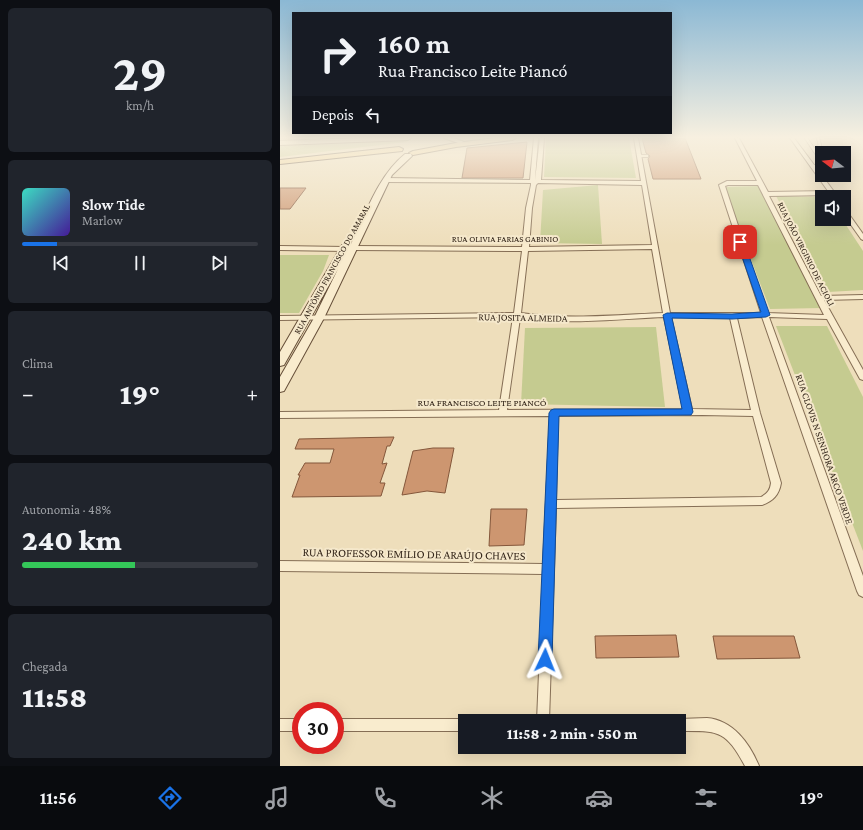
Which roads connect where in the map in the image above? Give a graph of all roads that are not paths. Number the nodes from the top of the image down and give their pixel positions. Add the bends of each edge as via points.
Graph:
1 (384, 174) edge
2 (390, 174) edge
3 (535, 174) edge
4 (536, 174) edge
5 (642, 174) edge
6 (755, 174) edge
7 (818, 174) edge
8 (386, 180) junction
9 (535, 182) junction
10 (644, 183) junction
11 (760, 183) junction
12 (829, 190) edge
13 (765, 194) junction
14 (815, 195) edge
15 (851, 220) edge
16 (863, 238) edge
17 (656, 247) junction
18 (280, 248) edge
19 (350, 248) junction
20 (525, 249) junction
21 (863, 297) edge
22 (818, 298) junction
23 (516, 315) junction
24 (667, 315) junction
25 (766, 315) junction
26 (732, 316) junction
27 (829, 317) junction
28 (280, 318) edge
29 (304, 318) junction
30 (320, 318) junction
31 (280, 362) edge
32 (863, 376) edge
33 (280, 388) edge
34 (503, 412) junction
35 (688, 412) junction
36 (554, 413) junction
37 (756, 413) junction
38 (280, 414) edge
39 (551, 504) junction
40 (280, 566) edge
41 (548, 569) junction
42 (863, 591) edge
43 (543, 714) edge
44 (280, 725) edge
45 (292, 725) edge
46 (344, 725) edge
47 (458, 725) edge
48 (686, 725) edge
49 (752, 766) edge

1 - 19 street, RUA ANTÔNIO FRANCISCO DO AMARAL
2 - 8 street
3 - 9 street
4 - 9 street
5 - 10 street
6 - 11 street, RUA JOÃO VIRGINIO DE ACIOLI
7 - 12 street
8 - 9 street
8 - 19 street
9 - 10 street
9 - 20 street via 529,208
10 - 17 street
11 - 13 street, RUA JOÃO VIRGINIO DE ACIOLI
11 - 25 street, RUA CLOVIS N SENHORA ARCO VERDE via 727,183 722,186
13 - 14 street
13 - 22 street, RUA JOÃO VIRGINIO DE ACIOLI
15 - 16 street
17 - 20 street, RUA OLIVIA FARIAS GABINIO
17 - 24 street
18 - 19 street, RUA OLIVIA FARIAS GABINIO
19 - 20 street, RUA OLIVIA FARIAS GABINIO
19 - 29 street, RUA ANTÔNIO FRANCISCO DO AMARAL
19 - 30 street
20 - 23 street
21 - 22 street
22 - 27 street, RUA JOÃO VIRGINIO DE ACIOLI
23 - 24 street, RUA JOSITA ALMEIDA via 537,318 599,318
23 - 30 street, RUA JOSITA ALMEIDA
23 - 34 street
24 - 26 street, RUA JOSITA ALMEIDA
24 - 35 street
25 - 26 street, RUA JOSITA ALMEIDA
25 - 27 street, RUA JOSITA ALMEIDA
25 - 42 street, RUA CLOVIS N SENHORA ARCO VERDE
26 - 37 street
27 - 32 street, RUA JOÃO VIRGINIO DE ACIOLI
28 - 29 street, RUA JOSITA ALMEIDA
29 - 30 street, RUA JOSITA ALMEIDA
29 - 31 street, RUA ANTÔNIO FRANCISCO DO AMARAL
30 - 33 street
34 - 36 street, RUA FRANCISCO LEITE PIANCÓ
34 - 38 street, RUA FRANCISCO LEITE PIANCÓ
35 - 36 street, RUA FRANCISCO LEITE PIANCÓ
35 - 37 street, RUA FRANCISCO LEITE PIANCÓ
36 - 39 street
37 - 39 street via 776,483 774,494 769,498 762,501
39 - 41 street
40 - 41 street, RUA PROFESSOR EMÍLIO DE ARAÚJO CHAVES
41 - 43 street
44 - 45 street
46 - 47 street
48 - 49 street via 711,725 723,729 734,737

